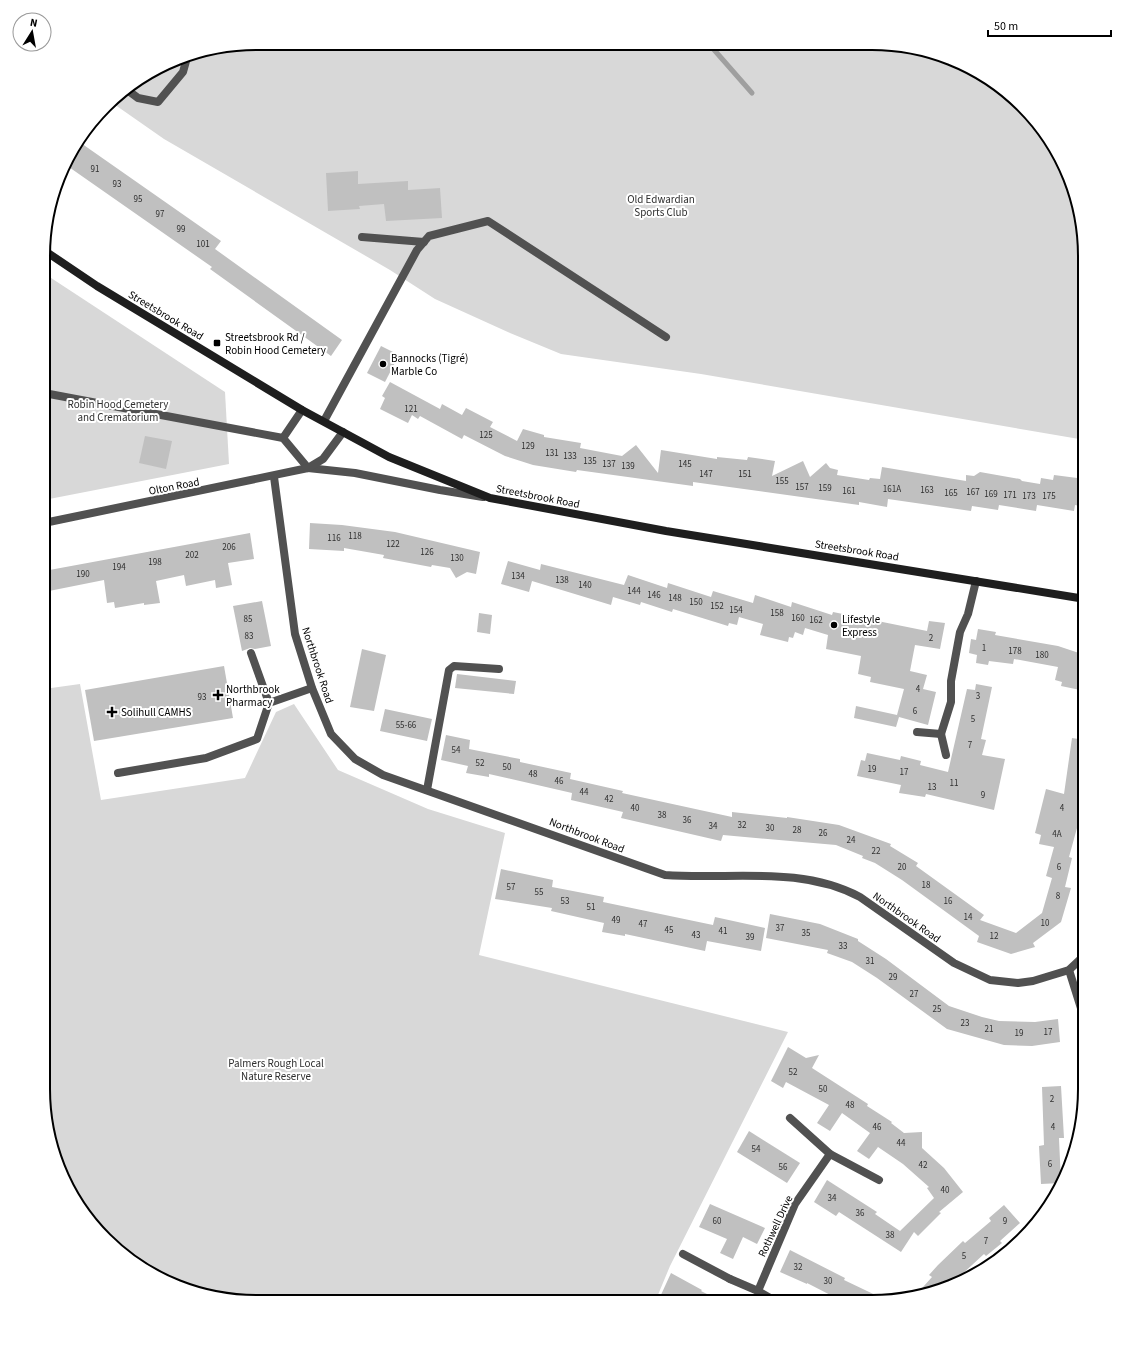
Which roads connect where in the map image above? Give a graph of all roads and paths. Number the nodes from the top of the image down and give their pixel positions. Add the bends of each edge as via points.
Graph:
1 (186, 63) edge
2 (130, 92) edge
3 (362, 237) dead end
4 (424, 242) junction
5 (50, 254) edge
6 (666, 337) dead end
7 (50, 394) edge
8 (302, 410) junction
9 (324, 421) junction
10 (343, 432) junction
11 (283, 438) junction
12 (308, 468) junction
13 (274, 477) junction
14 (490, 498) junction
15 (50, 522) edge
16 (976, 581) junction
17 (1078, 598) edge
18 (251, 653) dead end
19 (499, 669) dead end
20 (312, 688) junction
21 (269, 703) junction
22 (917, 732) dead end
23 (941, 734) junction
24 (946, 755) dead end
25 (118, 773) dead end
26 (427, 790) junction
27 (1078, 962) edge
28 (1069, 970) junction
29 (1078, 999) edge
30 (790, 1118) dead end
31 (830, 1154) junction
32 (879, 1180) dead end
33 (682, 1254) dead end
34 (758, 1291) junction
35 (765, 1295) edge

1 - 2 street via 183,72 158,102 138,98
3 - 4 street
4 - 6 street via 429,236 488,221
4 - 9 street via 417,250
5 - 8 main road, Streetsbrook Road via 97,286
7 - 11 street
8 - 9 main road, Streetsbrook Road
8 - 11 street
9 - 10 main road, Streetsbrook Road
10 - 12 street, Olton Road via 322,459
10 - 14 main road, Streetsbrook Road via 389,457
11 - 12 street
12 - 13 street, Olton Road
12 - 14 street, Olton Road via 355,472
13 - 15 street, Olton Road
13 - 20 street, Northbrook Road via 295,634
14 - 16 main road, Streetsbrook Road via 666,531
16 - 17 main road, Streetsbrook Road
16 - 23 street via 968,614 960,632 951,681 951,702
18 - 21 street
19 - 26 street via 454,666 449,670
20 - 21 street
20 - 26 street, Northbrook Road via 331,734 354,759 383,775
21 - 25 street via 257,738 206,758
22 - 23 street
23 - 24 street
26 - 28 street, Northbrook Road via 665,875 789,876 818,880 845,889 954,963 990,980 1018,983
27 - 28 street, Northbrook Road
28 - 29 street
30 - 31 street
31 - 32 street
31 - 34 street, Rothwell Drive via 795,1204
33 - 34 street
34 - 35 street

